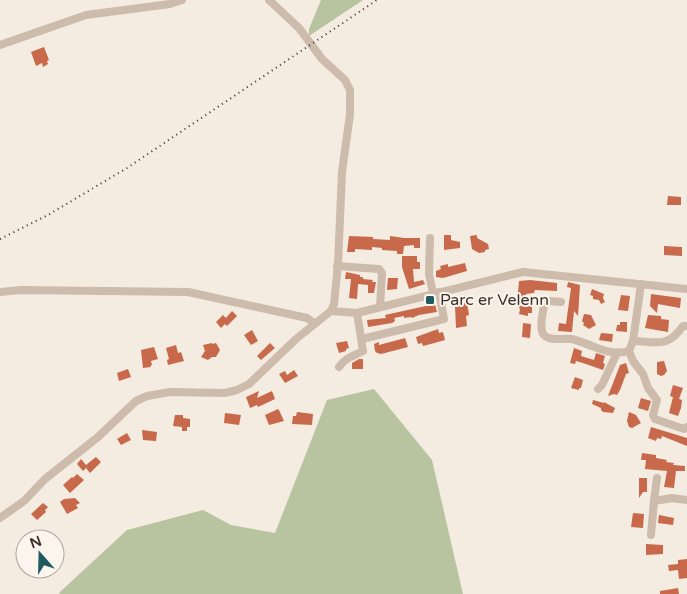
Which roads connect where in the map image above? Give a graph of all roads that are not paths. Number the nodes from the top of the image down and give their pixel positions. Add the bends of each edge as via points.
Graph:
1 (182, 0) edge
2 (269, 0) edge
3 (0, 45) edge
4 (430, 238) dead end
5 (338, 266) junction
6 (641, 284) junction
7 (687, 289) edge
8 (0, 292) edge
9 (436, 293) junction
10 (561, 302) dead end
11 (380, 307) junction
12 (332, 311) junction
13 (357, 313) junction
14 (314, 323) junction
15 (687, 326) edge
16 (362, 339) junction
17 (633, 341) junction
18 (630, 351) junction
19 (617, 353) junction
20 (339, 367) dead end
21 (598, 389) dead end
22 (687, 427) edge
23 (657, 478) dead end
24 (687, 500) edge
25 (654, 501) junction
26 (0, 518) edge
27 (650, 535) dead end

1 - 3 street via 86,16
2 - 5 street via 299,28 350,90
4 - 9 street via 429,274
5 - 11 street via 379,269 382,273
5 - 12 street
6 - 7 street
6 - 9 street via 523,272
6 - 17 street
8 - 14 street via 188,292 307,318
9 - 11 street
9 - 16 street via 444,319
10 - 19 street via 549,301 544,306 542,329 546,338 572,340
11 - 13 street
12 - 13 street
12 - 14 street
13 - 16 street
14 - 26 street via 249,384 238,390 225,394 170,392 136,400 98,437
15 - 17 street via 666,342
16 - 20 street via 363,351 343,361
17 - 18 street
18 - 19 street
18 - 22 street via 657,400 655,419 684,429
19 - 21 street
23 - 25 street
24 - 25 street
25 - 27 street

